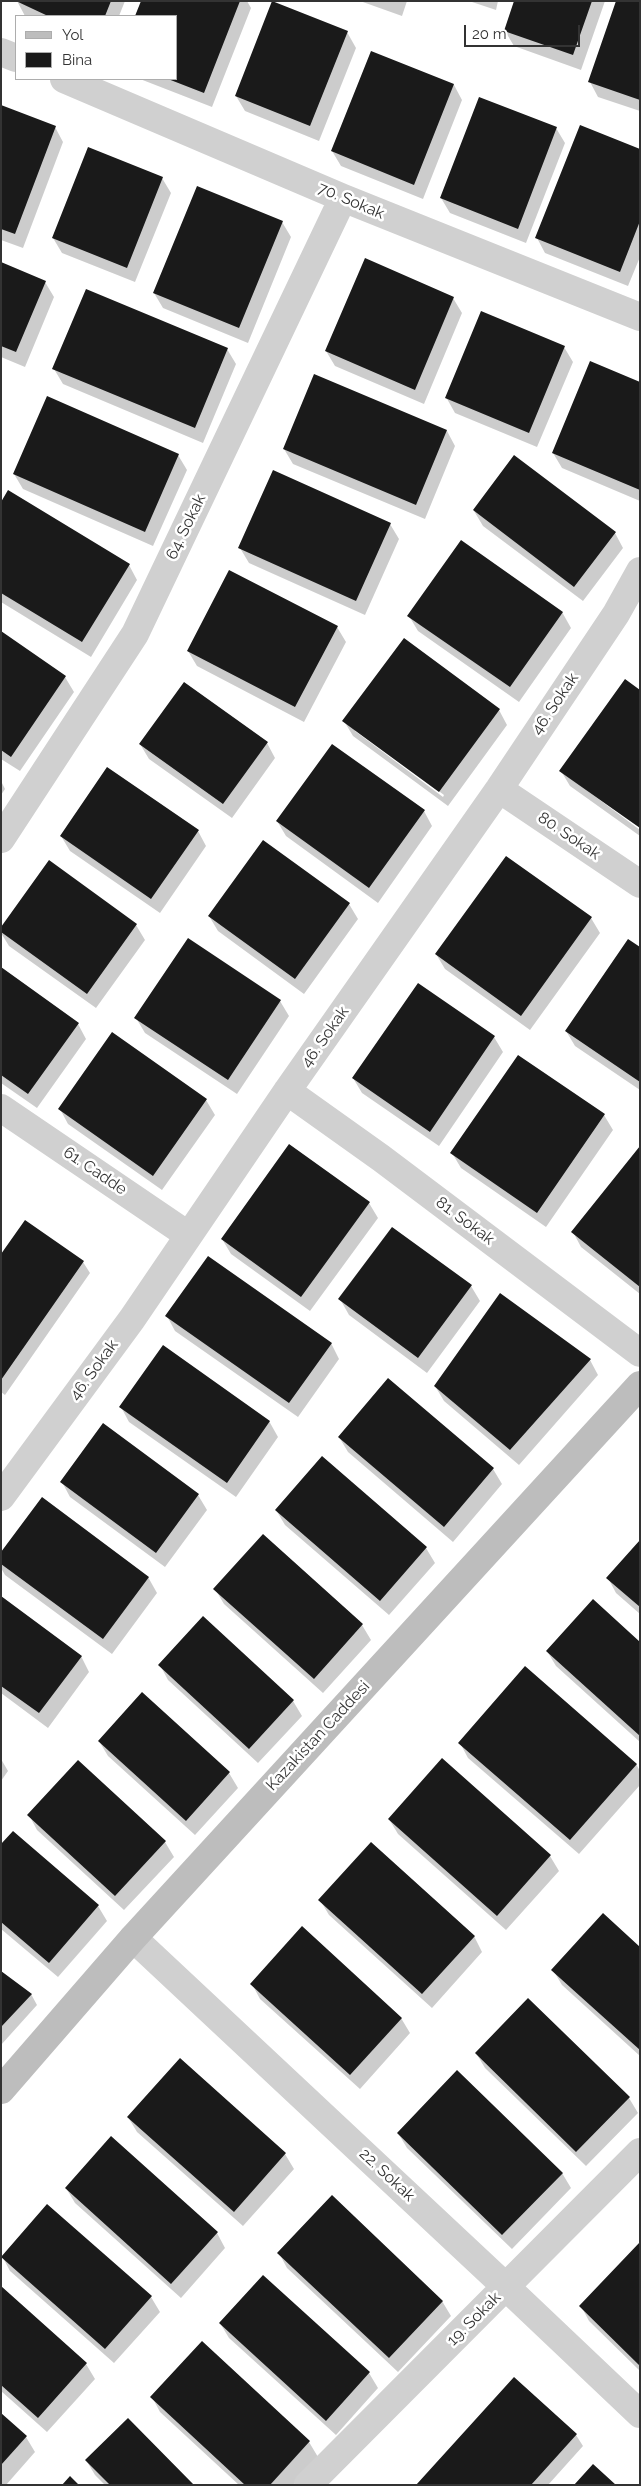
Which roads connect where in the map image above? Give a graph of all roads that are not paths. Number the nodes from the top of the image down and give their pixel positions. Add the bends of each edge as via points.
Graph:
1 (1, 52) edge
2 (15, 58) edge
3 (66, 80) edge
4 (343, 198) junction
5 (640, 317) edge
6 (640, 572) edge
7 (499, 789) junction
8 (1, 839) edge
9 (640, 884) edge
10 (287, 1091) junction
11 (1, 1108) edge
12 (188, 1235) junction
13 (640, 1353) edge
14 (640, 1385) edge
15 (1, 1497) edge
16 (132, 1938) junction
17 (1, 2090) edge
18 (640, 2152) edge
19 (506, 2287) junction
20 (640, 2414) edge
21 (308, 2485) edge

1 - 2 street
3 - 4 street, 70. Sokak
4 - 5 street, 70. Sokak
4 - 8 street, 64. Sokak via 135,634
6 - 7 street, 46. Sokak via 616,614
7 - 9 street, 80. Sokak
7 - 10 street, 46. Sokak
10 - 12 street, 46. Sokak
10 - 13 street, 81. Sokak
11 - 12 street, 61. Cadde
12 - 15 street, 46. Sokak via 132,1319
14 - 16 main road, Kazakistan Caddesi
16 - 17 main road, Kazakistan Caddesi
16 - 19 street, 22. Sokak
18 - 19 street, 19. Sokak
19 - 20 street, 22. Sokak
19 - 21 street, 19. Sokak

